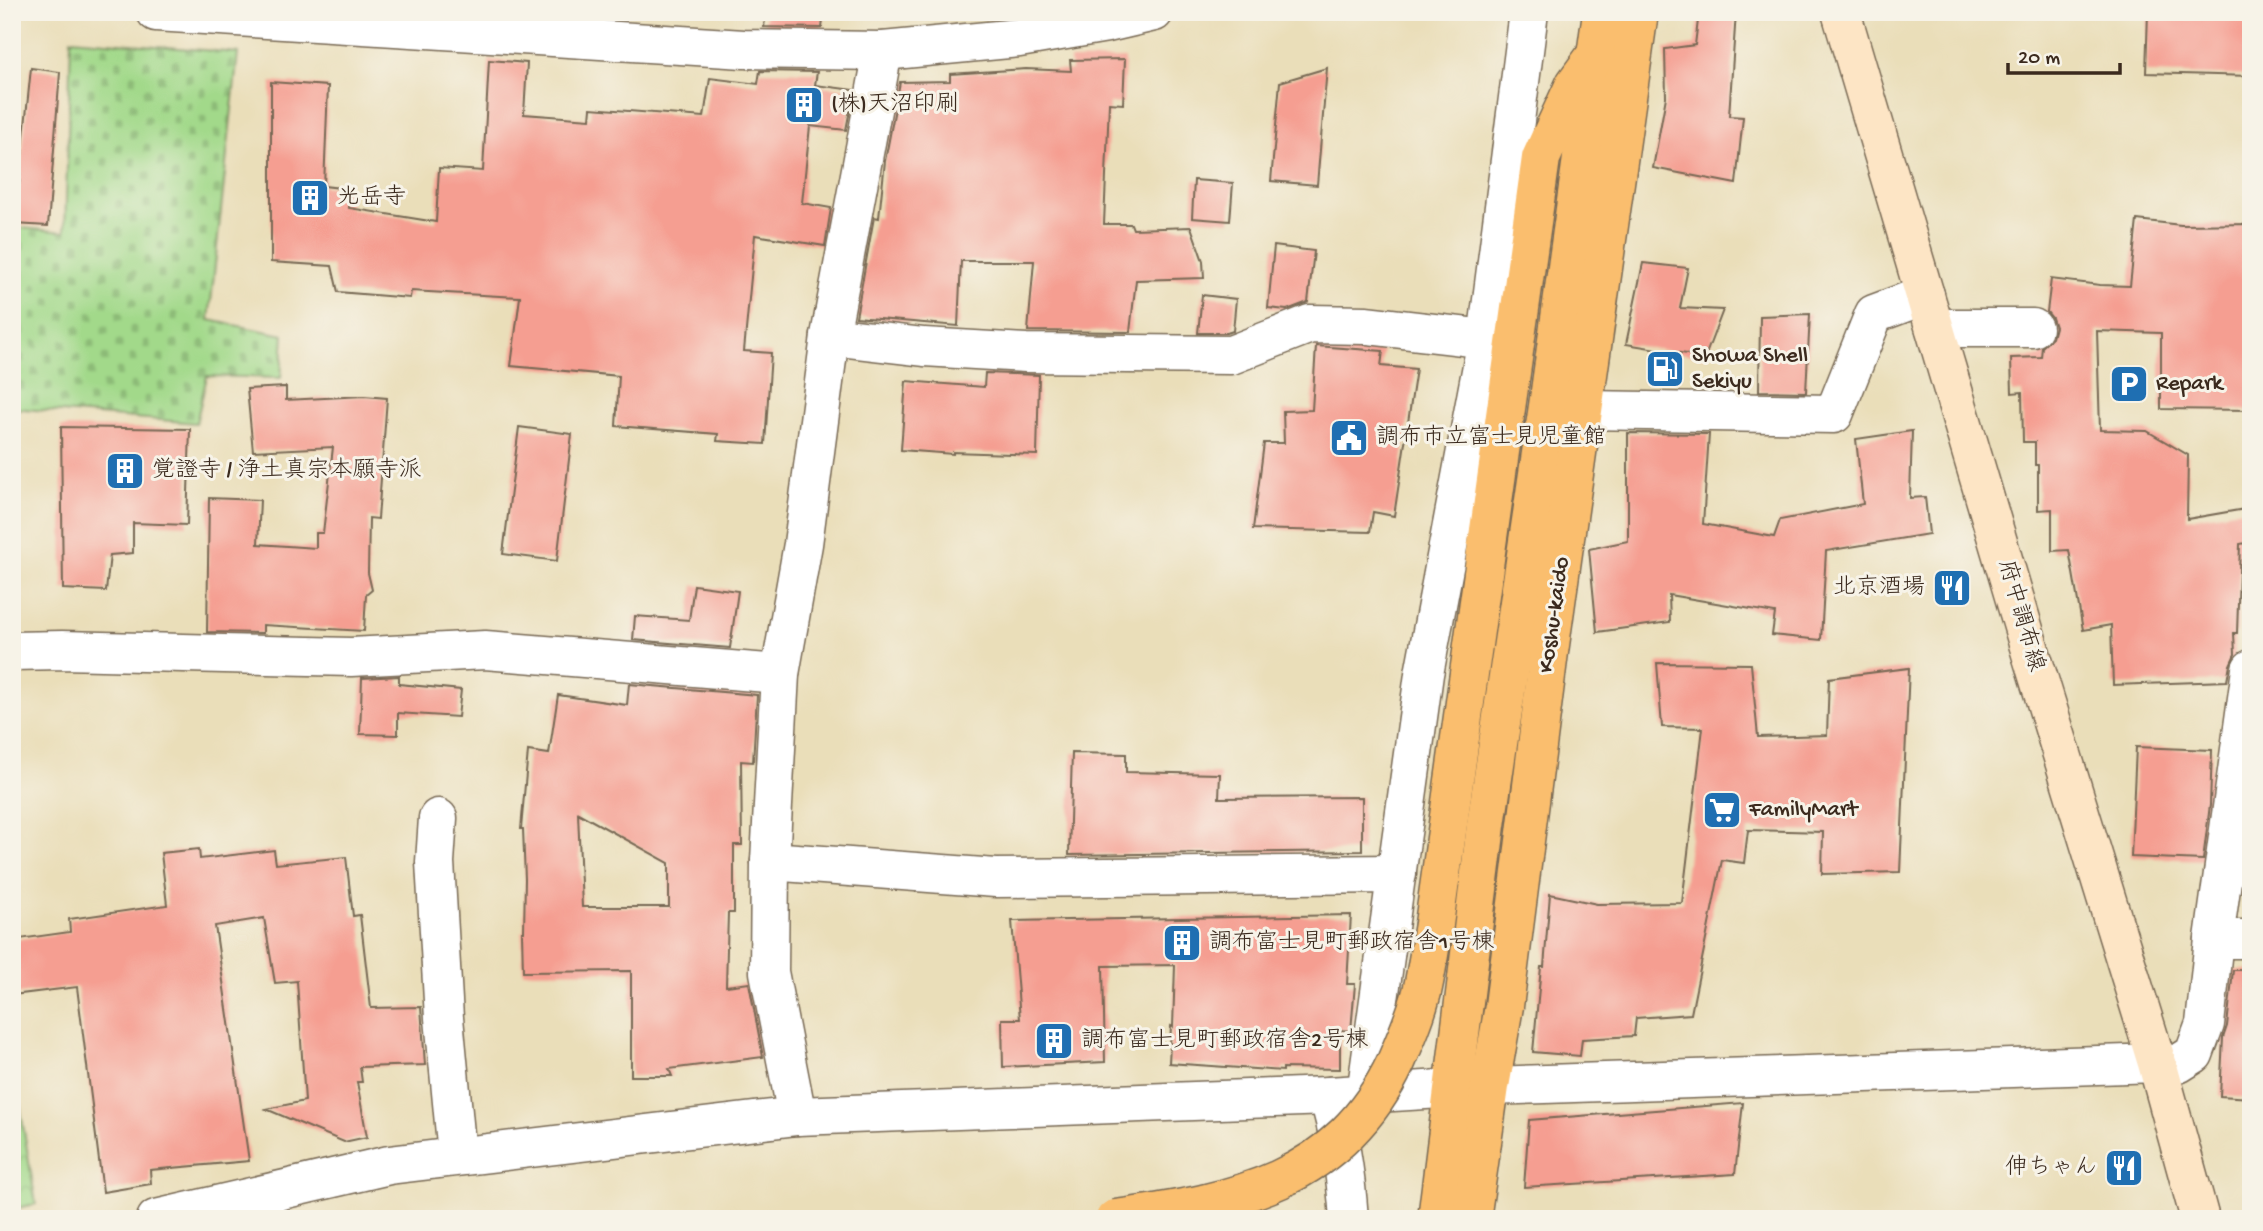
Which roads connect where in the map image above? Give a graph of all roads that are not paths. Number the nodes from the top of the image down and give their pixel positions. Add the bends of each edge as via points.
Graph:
1 (156, 12) edge
2 (1154, 12) edge
3 (1529, 12) edge
4 (1602, 12) edge
5 (1639, 12) edge
6 (1842, 12) edge
7 (883, 51) junction
8 (1596, 55) junction
9 (1930, 311) junction
10 (2033, 328) dead end
11 (830, 336) junction
12 (1487, 339) junction
13 (1584, 410) junction
14 (12, 652) edge
15 (2251, 669) edge
16 (780, 674) junction
17 (438, 818) dead end
18 (770, 861) junction
19 (1397, 874) junction
20 (2232, 939) edge
21 (2157, 1063) junction
22 (1471, 1088) junction
23 (1366, 1094) junction
24 (1328, 1096) junction
25 (797, 1116) junction
26 (457, 1155) junction
27 (236, 1209) edge
28 (156, 1219) edge
29 (1115, 1219) edge
30 (1349, 1219) edge
31 (1437, 1219) edge
32 (1471, 1219) edge
33 (2200, 1219) edge

1 - 7 street via 730,48
2 - 7 street via 1019,38
3 - 12 street
4 - 8 highway, Koshu-kaido
5 - 13 highway, Koshu-kaido
6 - 9 main road, 府中調布線
7 - 11 street
8 - 22 highway, Koshu-kaido via 1486,825
8 - 29 highway, bridge via 1575,84 1541,158 1434,924 1422,993 1405,1041 1385,1086 1359,1122 1331,1150 1301,1170 1212,1202
9 - 10 street
9 - 13 street via 1874,314 1834,414
9 - 21 main road, 府中調布線
11 - 12 street via 1026,353 1231,355 1310,324 1367,325
11 - 16 street via 803,544
12 - 19 street via 1424,674
13 - 22 highway, Koshu-kaido via 1504,1006
14 - 16 street via 351,657 485,650
15 - 20 street
16 - 18 street
17 - 26 street via 435,862
18 - 19 street via 996,878
18 - 25 street via 769,972
19 - 23 street
20 - 21 street via 2194,1054 2178,1065
21 - 22 street
21 - 33 main road, 府中調布線
22 - 23 street
22 - 31 highway, Koshu-kaido
22 - 32 highway, Koshu-kaido
23 - 24 street
24 - 25 street
24 - 30 street via 1344,1160
25 - 26 street
26 - 27 street via 389,1165
27 - 28 street

